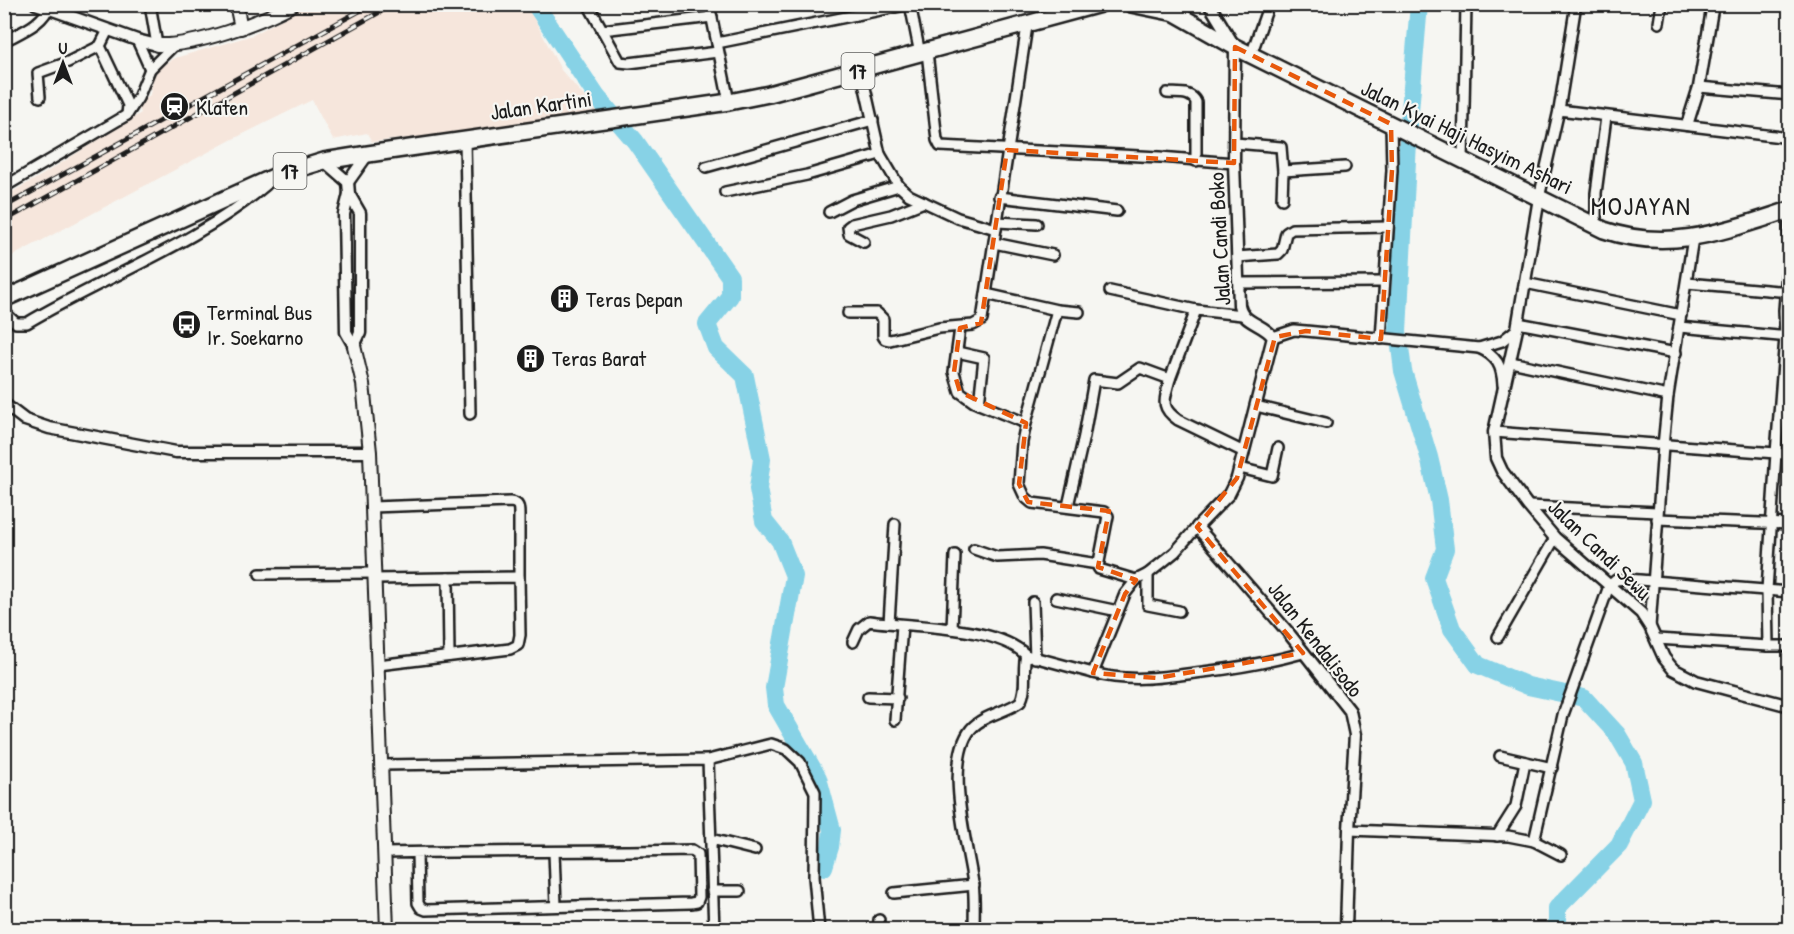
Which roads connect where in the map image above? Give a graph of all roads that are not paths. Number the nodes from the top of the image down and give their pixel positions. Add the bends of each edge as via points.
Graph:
1 (36, 4) edge
2 (68, 4) edge
3 (150, 4) edge
4 (236, 4) edge
5 (294, 4) edge
6 (588, 4) edge
7 (709, 4) edge
8 (1131, 4) edge
9 (1183, 4) edge
10 (1209, 4) edge
11 (1269, 4) edge
12 (1466, 4) edge
13 (1576, 4) edge
14 (1662, 4) edge
15 (1695, 4) edge
16 (911, 5) edge
17 (1095, 6) edge
18 (1713, 6) edge
19 (52, 8) edge
20 (1154, 8) junction
21 (711, 16) junction
22 (1659, 23) dead end
23 (1027, 26) junction
24 (241, 28) junction
25 (108, 30) junction
26 (602, 30) junction
27 (4, 40) edge
28 (136, 40) junction
29 (157, 45) junction
30 (100, 46) junction
31 (173, 46) junction
32 (717, 47) junction
33 (1235, 47) junction
34 (924, 53) junction
35 (1251, 55) junction
36 (150, 69) junction
37 (861, 70) junction
38 (1699, 87) junction
39 (1167, 93) dead end
40 (1790, 95) edge
41 (40, 97) dead end
42 (729, 102) junction
43 (1559, 110) junction
44 (128, 115) junction
45 (1606, 117) junction
46 (873, 120) junction
47 (1687, 125) junction
48 (1397, 127) junction
49 (465, 138) junction
50 (1790, 138) edge
51 (1235, 142) junction
52 (1007, 150) junction
53 (368, 154) junction
54 (880, 154) junction
55 (1462, 160) junction
56 (324, 161) junction
57 (1196, 161) junction
58 (1234, 164) junction
59 (1345, 166) dead end
60 (706, 167) dead end
61 (1283, 171) junction
62 (278, 175) junction
63 (5, 186) edge
64 (899, 186) junction
65 (349, 188) junction
66 (725, 192) dead end
67 (999, 197) junction
68 (1539, 198) junction
69 (1282, 199) dead end
70 (924, 202) junction
71 (1789, 210) edge
72 (1117, 211) dead end
73 (828, 212) dead end
74 (360, 213) junction
75 (344, 214) junction
76 (1038, 224) dead end
77 (996, 225) junction
78 (1596, 226) junction
79 (1388, 227) junction
80 (1693, 238) junction
81 (864, 242) dead end
82 (994, 243) junction
83 (1053, 255) dead end
84 (1237, 257) junction
85 (1384, 282) junction
86 (1240, 283) junction
87 (1525, 283) junction
88 (1687, 283) junction
89 (1110, 291) dead end
90 (1788, 292) edge
91 (986, 294) junction
92 (4, 299) edge
93 (1058, 310) junction
94 (1196, 310) junction
95 (4, 312) edge
96 (1078, 312) dead end
97 (848, 313) dead end
98 (1242, 315) junction
99 (1681, 315) junction
100 (1518, 326) junction
101 (1679, 327) junction
102 (960, 328) junction
103 (1273, 337) junction
104 (1787, 337) edge
105 (1385, 339) junction
106 (354, 346) junction
107 (1479, 348) junction
108 (957, 352) junction
109 (1676, 353) junction
110 (1511, 362) junction
111 (1170, 379) junction
112 (1503, 390) junction
113 (1668, 396) junction
114 (4, 404) edge
115 (979, 404) junction
116 (1256, 406) junction
117 (470, 414) dead end
118 (1026, 423) junction
119 (1326, 423) dead end
120 (1494, 432) junction
121 (1663, 446) junction
122 (1278, 448) dead end
123 (370, 452) junction
124 (1244, 452) junction
125 (1776, 453) junction
126 (1790, 454) edge
127 (1240, 468) junction
128 (1068, 506) junction
129 (1528, 506) junction
130 (372, 507) junction
131 (1657, 516) junction
132 (1771, 523) junction
133 (895, 524) dead end
134 (1790, 524) edge
135 (1197, 527) junction
136 (1555, 538) junction
137 (974, 549) dead end
138 (956, 555) dead end
139 (1098, 564) junction
140 (260, 574) dead end
141 (1148, 574) junction
142 (374, 576) junction
143 (519, 577) junction
144 (448, 578) junction
145 (1136, 580) junction
146 (1653, 581) junction
147 (1609, 586) junction
148 (1767, 590) junction
149 (1790, 592) edge
150 (1056, 598) dead end
151 (1033, 602) dead end
152 (1118, 611) junction
153 (1179, 611) dead end
154 (889, 623) junction
155 (902, 625) junction
156 (1650, 627) junction
157 (952, 629) junction
158 (1498, 637) dead end
159 (1656, 639) junction
160 (853, 642) dead end
161 (1768, 646) junction
162 (1790, 646) edge
163 (1303, 653) junction
164 (449, 656) junction
165 (1030, 657) junction
166 (378, 665) junction
167 (1093, 674) junction
168 (868, 698) dead end
169 (898, 698) junction
170 (1790, 706) edge
171 (895, 720) dead end
172 (1500, 756) dead end
173 (708, 760) junction
174 (1525, 762) junction
175 (382, 765) junction
176 (1552, 768) junction
177 (1349, 830) junction
178 (1497, 836) junction
179 (711, 839) junction
180 (1534, 841) junction
181 (755, 850) dead end
182 (554, 852) junction
183 (385, 853) junction
184 (417, 853) junction
185 (1561, 855) dead end
186 (974, 885) junction
187 (712, 891) junction
188 (740, 891) dead end
189 (894, 893) dead end
190 (556, 906) junction
191 (387, 930) edge
192 (714, 930) edge
193 (819, 930) edge
194 (974, 930) edge
195 (1346, 930) edge

1 - 19 street
2 - 19 street
3 - 29 street
4 - 24 main road
5 - 24 main road
6 - 26 street
7 - 21 street
8 - 20 highway
9 - 20 highway via 1171,9
10 - 33 street
11 - 35 street
12 - 55 street
13 - 43 street
14 - 22 street
15 - 18 street
16 - 32 street
16 - 34 street
17 - 23 highway, Jalan Kartini / 17
18 - 38 street
19 - 25 street
19 - 27 street via 37,23
20 - 33 highway via 1175,13
21 - 26 street
21 - 32 street
23 - 34 highway, Jalan Kartini / 17
23 - 52 street
24 - 31 main road
25 - 28 street
25 - 30 street
26 - 32 street via 623,63
28 - 29 street
28 - 36 street
29 - 31 main road
30 - 41 street via 38,73
30 - 44 street via 128,105
31 - 36 street
32 - 42 street
33 - 35 highway, Jalan Kyai Haji Hasyim Ashari
33 - 51 street, Jalan Candi Boko
34 - 37 highway, Jalan Kartini / 17
34 - 52 street via 939,144
35 - 48 highway, Jalan Kyai Haji Hasyim Ashari
36 - 44 street
37 - 42 highway, Jalan Kartini / 17
37 - 46 street
38 - 40 street
38 - 47 street
39 - 57 street via 1190,94 1196,102
42 - 49 highway, Jalan Kartini / 17
43 - 45 street
43 - 68 street
44 - 63 street
45 - 47 street
45 - 78 street via 1596,193
46 - 54 street
46 - 60 street
47 - 50 street
48 - 55 highway, Jalan Kyai Haji Hasyim Ashari
48 - 79 street
49 - 53 highway, Jalan Kartini / 17
49 - 117 street
51 - 58 street, Jalan Candi Boko
51 - 61 street via 1281,147
52 - 57 street
52 - 67 street
53 - 56 highway, Jalan Kartini / 17
53 - 65 street
54 - 64 street
54 - 66 street via 807,176
55 - 68 highway, Jalan Kyai Haji Hasyim Ashari
56 - 62 highway, Jalan Kartini / 17
56 - 65 street
57 - 58 street
58 - 84 street, Jalan Candi Boko
59 - 61 street
61 - 69 street
62 - 92 highway, Jalan Kartini / 17
62 - 95 street via 246,202 173,246 27,323 16,323
64 - 70 street
64 - 73 street via 852,200
65 - 74 street
65 - 75 street
67 - 72 street
67 - 77 street
68 - 78 highway, Jalan Kyai Haji Hasyim Ashari
68 - 87 street, Jalan Candi Sewu
70 - 77 street via 958,218
70 - 81 street via 849,226 849,234
71 - 80 highway, Jalan Kyai Haji Hasyim Ashari
71 - 90 street
74 - 75 street
74 - 106 street via 360,333
75 - 106 street via 346,332
76 - 77 street
77 - 82 street
78 - 80 highway, Jalan Kyai Haji Hasyim Ashari via 1626,237
79 - 84 street via 1292,229 1286,233 1278,254
79 - 85 street
80 - 88 street
82 - 83 street
82 - 91 street
84 - 86 street, Jalan Candi Boko
85 - 86 street
85 - 105 street
86 - 98 street, Jalan Candi Boko
87 - 99 street
87 - 100 street, Jalan Candi Sewu
88 - 90 street
88 - 99 street
89 - 94 street
90 - 104 street
91 - 93 street
91 - 102 street via 982,320
93 - 96 street
93 - 118 street
94 - 98 street
94 - 111 street
97 - 102 street via 877,313 884,320 883,336 890,340 939,328
98 - 103 street, Jalan Candi Boko
99 - 101 street
100 - 107 street via 1502,341
100 - 109 street
100 - 110 street, Jalan Candi Sewu
101 - 104 street
101 - 109 street
102 - 108 street
103 - 105 street via 1294,330
103 - 116 street
104 - 125 street
105 - 107 street
106 - 123 main road via 363,384
107 - 112 street via 1498,361
108 - 115 street via 956,384 963,396
108 - 115 street via 984,358
109 - 113 street
110 - 112 street, Jalan Candi Sewu
110 - 113 street
111 - 124 street via 1164,402 1169,414
111 - 128 street via 1142,368 1115,383 1094,380
112 - 120 street, Jalan Candi Sewu
113 - 121 street
114 - 123 street via 25,420 49,428 176,452
115 - 118 street
116 - 119 street
116 - 124 street
118 - 128 street via 1019,484 1024,497 1032,503
120 - 121 street
120 - 129 street, Jalan Candi Sewu via 1496,458
121 - 125 street
121 - 131 street
122 - 127 street via 1272,476
123 - 130 main road
124 - 127 street
125 - 126 street
125 - 132 street
127 - 135 street via 1229,494
128 - 139 street via 1107,514
129 - 131 street
129 - 136 street, Jalan Candi Sewu
130 - 142 main road
130 - 143 street via 516,503
131 - 132 street
131 - 146 street
132 - 134 street
132 - 148 street
133 - 154 street
135 - 141 street
135 - 163 street, Jalan Kendalisodo
136 - 147 street, Jalan Candi Sewu
136 - 158 street
137 - 139 street via 997,557 1040,555
138 - 157 street
139 - 145 street via 1099,569
140 - 142 street
141 - 145 street
141 - 153 street via 1148,605
142 - 144 street
142 - 166 main road
143 - 144 street
143 - 164 street via 518,645
144 - 164 street
145 - 152 street
146 - 147 street via 1621,579
146 - 148 street
146 - 156 street
147 - 156 street, Jalan Candi Sewu
147 - 176 street via 1573,682
148 - 149 street
148 - 161 street
150 - 152 street
151 - 165 street
152 - 167 street
154 - 155 street
154 - 160 street via 863,623
155 - 157 street
155 - 169 street
156 - 159 street, Jalan Candi Sewu
157 - 165 street via 999,639
159 - 161 street
159 - 170 street, Jalan Candi Sewu via 1673,669 1696,681
161 - 162 street
163 - 167 street via 1231,669 1156,678
163 - 177 street, Jalan Kendalisodo via 1342,699 1354,724
164 - 166 street
165 - 167 street
165 - 186 street via 1023,664 1020,702 972,728 959,754 959,789
166 - 175 main road
168 - 169 street
169 - 171 street
172 - 174 street
173 - 175 street
173 - 179 street
173 - 193 street via 771,744 786,748 800,762 815,792 814,877
174 - 176 street
174 - 178 street via 1516,806
175 - 183 main road
176 - 180 street
177 - 178 street
177 - 195 street, Jalan Kendalisodo
178 - 180 street
179 - 181 street
179 - 187 street
180 - 185 street
182 - 184 street
182 - 190 street
182 - 190 street via 692,850 698,857 697,902
183 - 184 street
183 - 191 main road
184 - 190 street via 418,903 422,908
186 - 189 street
186 - 194 street
187 - 188 street
187 - 192 street

